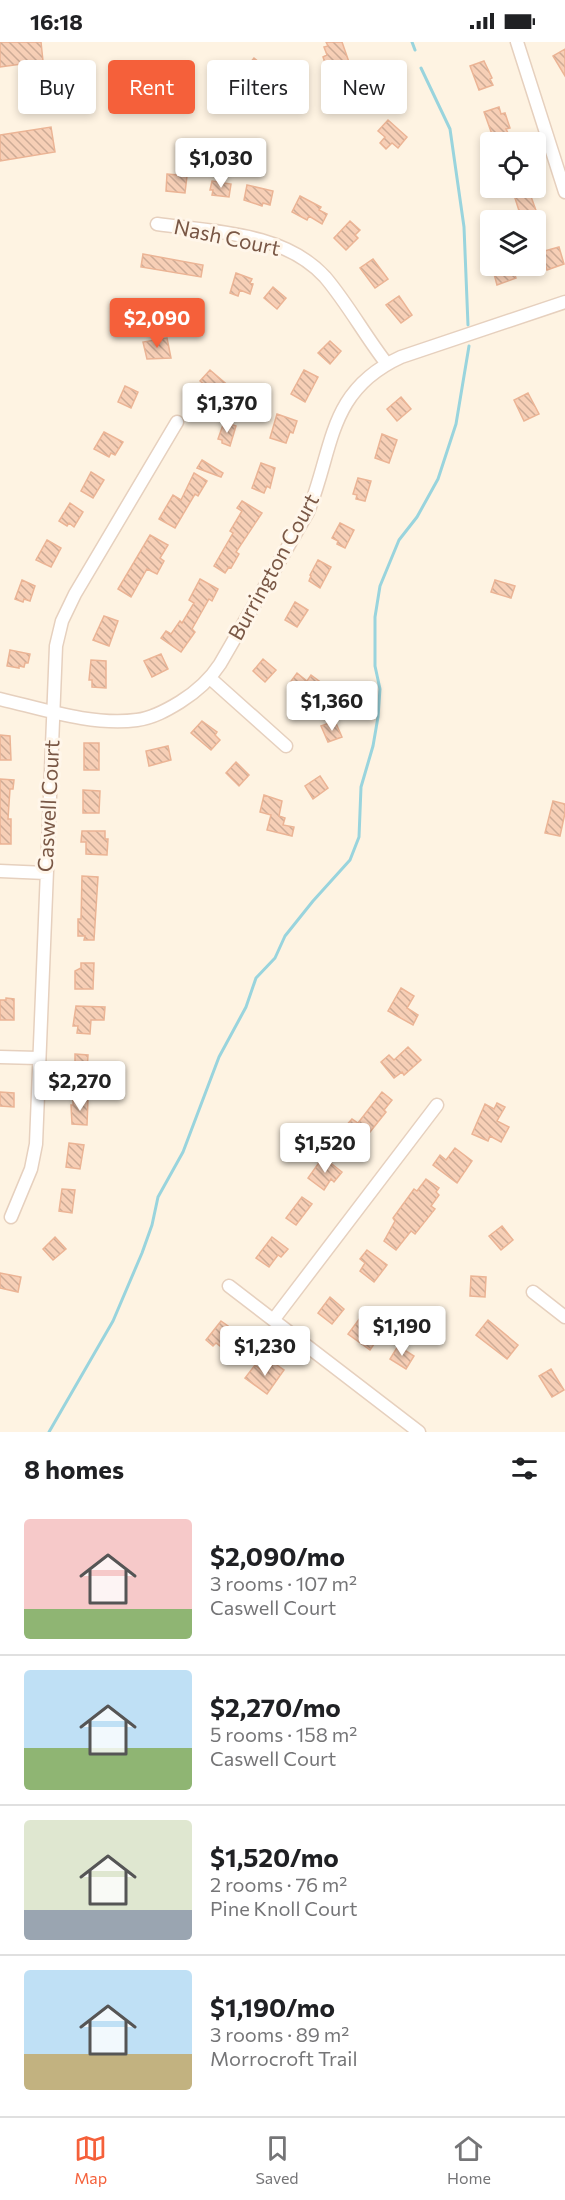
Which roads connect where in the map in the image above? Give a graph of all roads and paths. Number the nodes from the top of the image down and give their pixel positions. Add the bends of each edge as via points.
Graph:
1 (517, 42) edge
2 (565, 192) edge
3 (157, 224) dead end
4 (565, 302) edge
5 (387, 364) junction
6 (177, 422) dead end
7 (211, 679) junction
8 (0, 699) edge
9 (54, 711) junction
10 (286, 746) dead end
11 (0, 871) edge
12 (46, 873) junction
13 (0, 1058) edge
14 (38, 1058) junction
15 (437, 1105) dead end
16 (11, 1217) dead end
17 (229, 1286) dead end
18 (533, 1292) dead end
19 (565, 1317) edge
20 (274, 1318) junction
21 (419, 1432) edge

1 - 2 street
3 - 5 street, Nash Court via 269,242 300,256 330,283
4 - 5 street, Burrington Court
5 - 7 street, Burrington Court via 359,386 342,409 308,512
6 - 9 street, Caswell Court via 62,621 56,646
7 - 9 street, Burrington Court via 167,710 139,720 93,719
7 - 10 street
8 - 9 street, Burrington Court
9 - 12 street, Caswell Court
11 - 12 street
12 - 14 street, Caswell Court
13 - 14 street
14 - 16 street, Caswell Court via 34,1157
15 - 20 street
17 - 20 street
18 - 19 street
20 - 21 street

